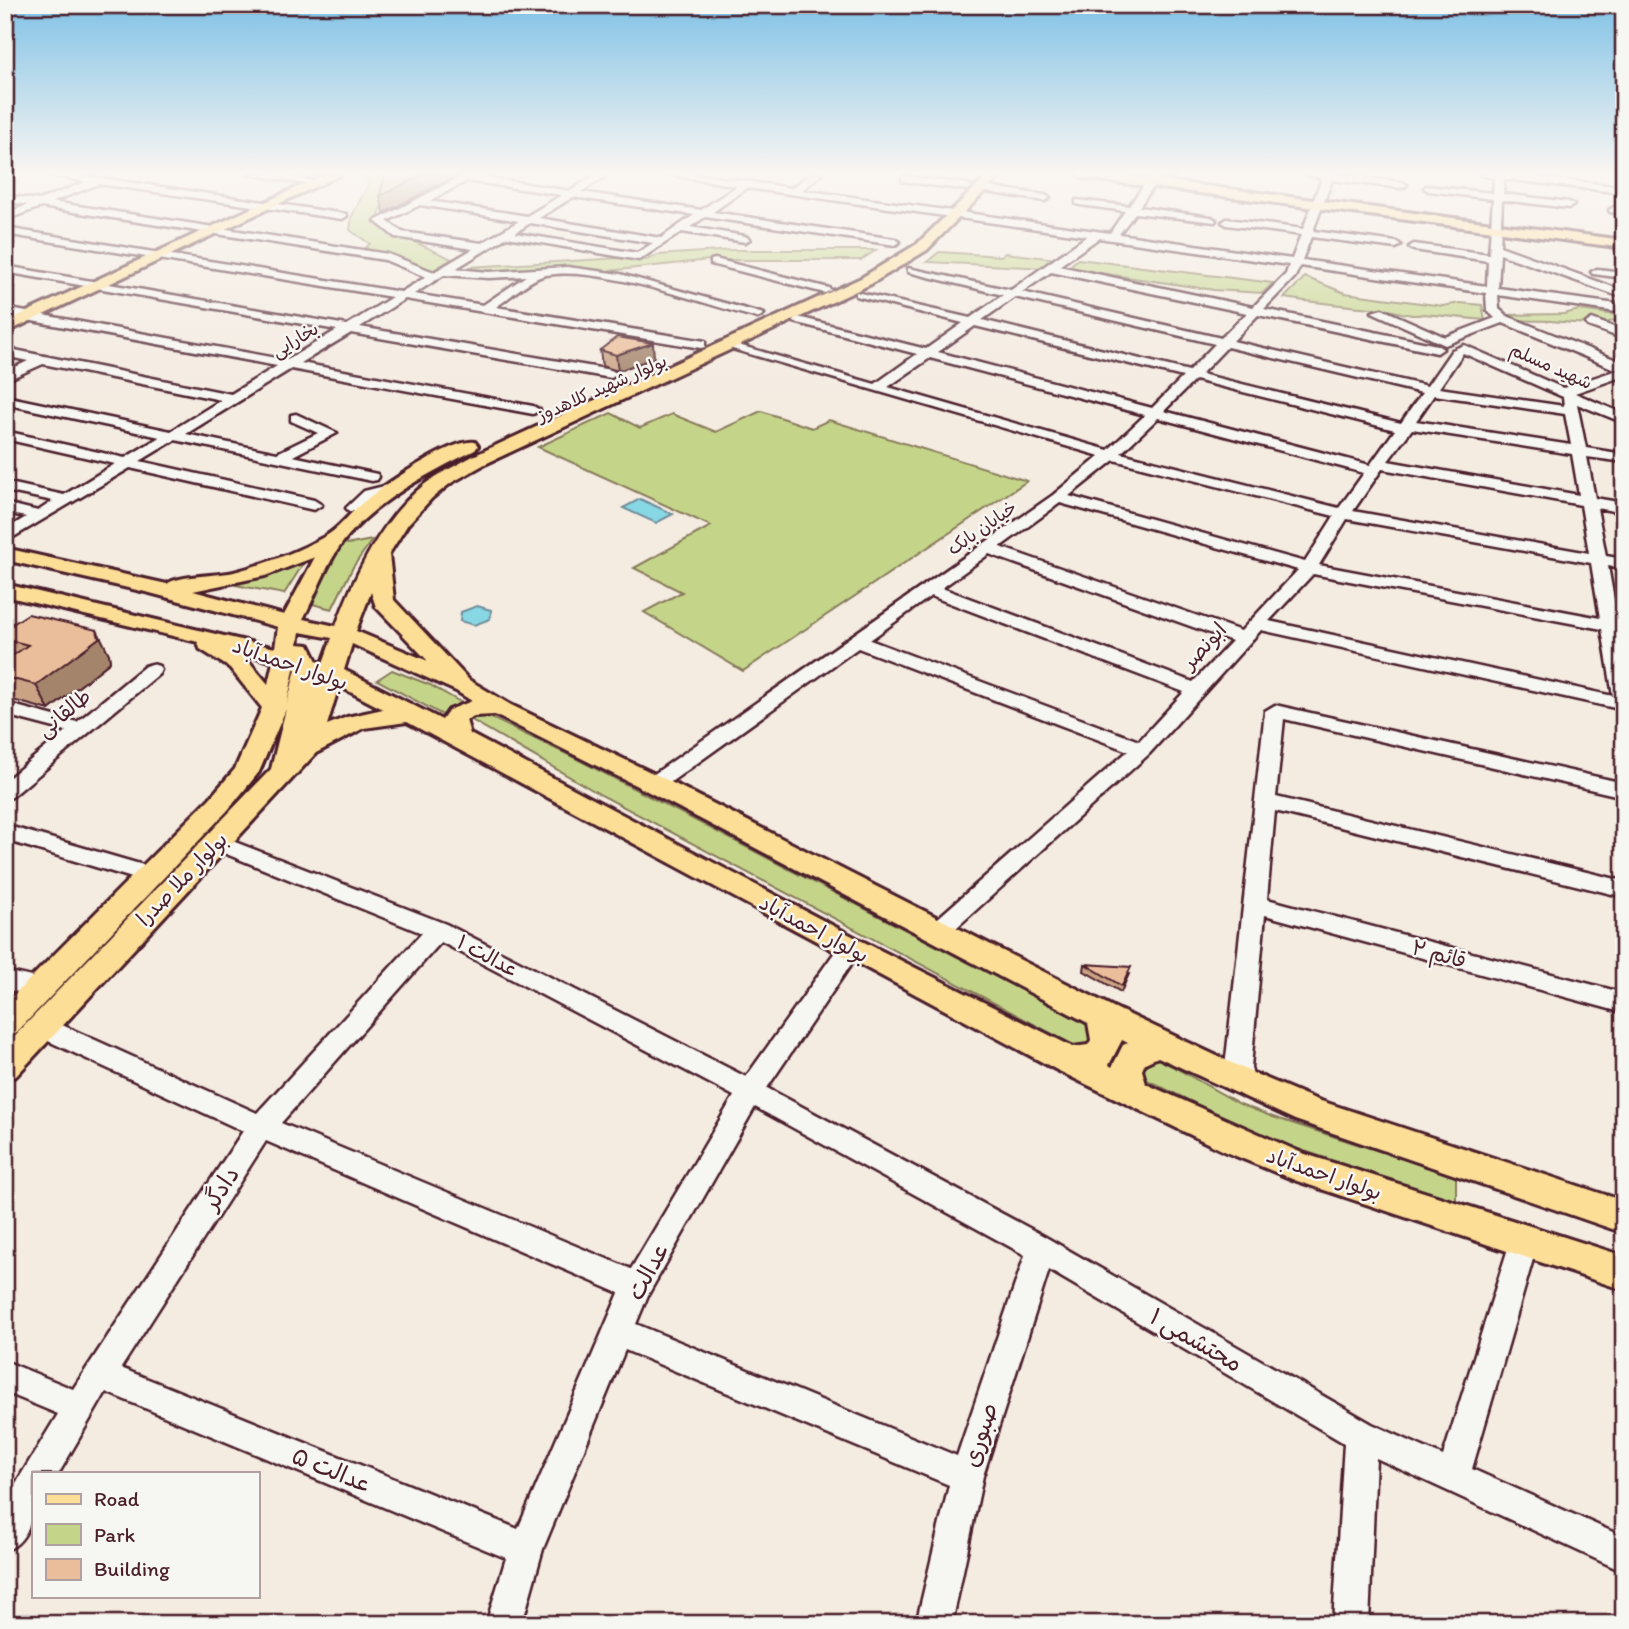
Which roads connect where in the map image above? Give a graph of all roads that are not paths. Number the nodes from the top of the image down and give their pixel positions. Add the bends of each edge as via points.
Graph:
1 (123, 250) edge
2 (173, 250) edge
3 (346, 250) edge
4 (479, 250) edge
5 (598, 250) edge
6 (649, 250) edge
7 (900, 250) edge
8 (917, 250) edge
9 (1075, 250) edge
10 (1204, 250) edge
11 (1301, 250) edge
12 (1454, 250) edge
13 (1494, 253) junction
14 (160, 256) junction
15 (715, 262) dead end
16 (1296, 263) junction
17 (1049, 268) junction
18 (5, 269) edge
19 (912, 270) dead end
20 (539, 272) junction
21 (1597, 272) dead end
22 (439, 275) junction
23 (1624, 275) edge
24 (99, 285) junction
25 (825, 290) junction
26 (1492, 291) junction
27 (860, 294) dead end
28 (1012, 294) junction
29 (1624, 295) edge
30 (404, 296) junction
31 (485, 309) junction
32 (1624, 309) edge
33 (1254, 311) junction
34 (5, 312) edge
35 (1378, 312) dead end
36 (758, 314) dead end
37 (31, 316) junction
38 (798, 319) dead end
39 (1503, 319) junction
40 (973, 322) junction
41 (1592, 323) dead end
42 (5, 328) edge
43 (350, 329) junction
44 (1624, 335) edge
45 (701, 344) junction
46 (1223, 344) junction
47 (728, 346) junction
48 (1451, 348) junction
49 (6, 353) edge
50 (927, 354) junction
51 (40, 360) junction
52 (290, 365) junction
53 (1624, 370) edge
54 (611, 374) dead end
55 (5, 377) edge
56 (1191, 377) junction
57 (878, 388) junction
58 (1431, 391) junction
59 (234, 399) junction
60 (5, 400) edge
61 (1568, 400) junction
62 (533, 410) dead end
63 (1154, 414) junction
64 (296, 418) dead end
65 (1624, 419) edge
66 (1406, 426) junction
67 (5, 435) edge
68 (176, 435) junction
69 (1579, 451) junction
70 (1111, 455) junction
71 (279, 457) junction
72 (1624, 458) edge
73 (131, 462) junction
74 (1377, 467) junction
75 (372, 477) dead end
76 (5, 486) edge
77 (1058, 498) junction
78 (68, 500) junction
79 (1588, 502) junction
80 (314, 505) dead end
81 (5, 508) edge
82 (1624, 508) edge
83 (1343, 514) junction
84 (41, 516) junction
85 (340, 535) junction
86 (5, 537) edge
87 (385, 540) junction
88 (987, 548) junction
89 (5, 554) edge
90 (1598, 560) junction
91 (1624, 564) edge
92 (48, 565) junction
93 (1309, 568) junction
94 (153, 587) junction
95 (928, 589) junction
96 (7, 590) edge
97 (290, 623) junction
98 (1257, 624) junction
99 (1617, 626) edge
100 (192, 633) junction
101 (345, 634) junction
102 (1242, 638) junction
103 (856, 641) junction
104 (309, 666) junction
105 (152, 670) dead end
106 (464, 686) junction
107 (1195, 689) junction
108 (1624, 704) edge
109 (274, 708) junction
110 (5, 709) edge
111 (503, 710) junction
112 (410, 714) junction
113 (80, 729) junction
114 (460, 739) junction
115 (307, 747) junction
116 (1142, 749) junction
117 (246, 772) junction
118 (280, 777) junction
119 (654, 784) junction
120 (1624, 790) edge
121 (5, 792) edge
122 (1265, 802) junction
123 (5, 832) edge
124 (217, 842) junction
125 (149, 875) junction
126 (1624, 889) edge
127 (1255, 904) junction
128 (438, 930) junction
129 (938, 931) junction
130 (850, 948) junction
131 (5, 980) edge
132 (40, 988) junction
133 (1624, 1003) edge
134 (1102, 1016) junction
135 (5, 1024) edge
136 (42, 1027) junction
137 (1159, 1042) junction
138 (1069, 1061) junction
139 (5, 1067) edge
140 (1242, 1083) junction
141 (750, 1092) junction
142 (1133, 1093) junction
143 (261, 1127) junction
144 (1624, 1217) edge
145 (1524, 1242) junction
146 (1036, 1247) junction
147 (1624, 1273) edge
148 (638, 1286) junction
149 (618, 1332) junction
150 (99, 1374) junction
151 (5, 1376) edge
152 (79, 1407) junction
153 (1361, 1435) junction
154 (42, 1472) edge
155 (967, 1476) junction
156 (1453, 1478) junction
157 (32, 1488) edge
158 (5, 1534) edge
159 (526, 1549) junction
160 (1624, 1555) edge
161 (940, 1621) edge
162 (503, 1624) edge
163 (1351, 1624) edge

1 - 14 street
2 - 14 main road
3 - 22 street via 388,257
4 - 22 street, بخارایی
5 - 6 street via 639,257
7 - 25 main road, بولوار شهید کلاهدوز
8 - 47 main road, بولوار شهید کلاهدوز
9 - 17 street
10 - 16 street
11 - 16 street, خیابان بابک
12 - 13 street
13 - 26 street
13 - 29 street
14 - 24 main road
14 - 30 street
15 - 25 street
16 - 26 street
16 - 33 street, خیابان بابک via 1291,275
17 - 28 street
17 - 33 street
18 - 24 street
19 - 28 street
20 - 22 street
20 - 31 street
20 - 36 street via 567,270 620,277
21 - 23 street
22 - 30 street, بخارایی
24 - 37 main road
24 - 43 street
25 - 45 main road, بولوار شهید کلاهدوز
26 - 32 street
26 - 39 street via 1493,310
27 - 40 street
28 - 40 street
28 - 46 street
30 - 31 street
30 - 43 street, بخارایی
31 - 45 street
33 - 46 street, خیابان بابک
33 - 48 street
34 - 37 street
35 - 48 street, شهید مسلم
37 - 42 main road
37 - 52 street
38 - 50 street
39 - 48 street
39 - 53 street
40 - 50 street
40 - 56 street
41 - 44 street
43 - 52 street, بخارایی
43 - 54 street
45 - 85 main road, بولوار شهید کلاهدوز via 458,451 392,489
46 - 56 street, خیابان بابک
46 - 58 street
47 - 57 street
47 - 87 main road, بولوار شهید کلاهدوز via 450,475 426,493
48 - 58 street, ابونصر
48 - 61 street, شهید مسلم
49 - 51 street
50 - 57 street
50 - 63 street
51 - 55 street
51 - 59 street
52 - 59 street, بخارایی
52 - 62 street
53 - 61 street
56 - 63 street, خیابان بابک
56 - 66 street
57 - 70 street
58 - 61 street via 1497,400
58 - 66 street, ابونصر
59 - 68 street, بخارایی
60 - 68 street
61 - 65 street, شهید مسلم
61 - 69 street
63 - 70 street, خیابان بابک
63 - 74 street
64 - 71 street via 330,433
66 - 69 street
66 - 74 street, ابونصر
67 - 73 street
68 - 71 street
68 - 73 street, بخارایی
69 - 72 street
69 - 79 street
70 - 77 street, خیابان بابک
70 - 83 street
71 - 75 street
73 - 78 street, بخارایی
73 - 80 street
74 - 79 street
74 - 83 street, ابونصر
76 - 78 street
77 - 88 street, خیابان بابک
77 - 93 street
78 - 84 street, بخارایی
79 - 82 street
79 - 90 street
81 - 84 street
83 - 90 street
83 - 93 street, ابونصر
84 - 86 street, بخارایی
85 - 87 main road
85 - 94 main road via 299,558 229,581
85 - 97 main road, بولوار شهید کلاهدوز
87 - 101 main road, بولوار شهید کلاهدوز
87 - 106 main road via 380,584 384,602
88 - 95 street, خیابان بابک
88 - 102 street
89 - 92 main road, بولوار احمدآباد
90 - 91 street
90 - 99 street
92 - 94 main road, بولوار احمدآباد
92 - 96 main road via 51,572 43,581
93 - 98 street, ابونصر
93 - 99 street
94 - 97 main road, بولوار احمدآباد
95 - 103 street, خیابان بابک
95 - 107 street
96 - 100 main road, بولوار احمدآباد
97 - 101 main road, بولوار احمدآباد
97 - 104 main road
98 - 102 street, ابونصر
98 - 108 street
99 - 108 street
100 - 104 main road, بولوار احمدآباد
100 - 109 main road via 238,663
101 - 104 main road, بولوار شهید کلاهدوز
101 - 106 main road, بولوار احمدآباد
102 - 107 street, ابونصر
103 - 116 street
103 - 119 street, خیابان بابک
104 - 109 main road, بولوار ملا صدرا
104 - 112 main road, بولوار احمدآباد
104 - 115 main road, بولوار ملا صدرا
104 - 118 main road
105 - 113 street, طالقانی
106 - 111 main road, بولوار احمدآباد
107 - 116 street, ابونصر
109 - 117 main road, بولوار ملا صدرا
110 - 113 street
111 - 114 main road via 477,706 462,711 455,721
111 - 119 main road, بولوار احمدآباد
112 - 114 main road, بولوار احمدآباد
112 - 115 main road via 341,725
113 - 121 street, طالقانی
114 - 130 main road, بولوار احمدآباد
115 - 118 main road, بولوار ملا صدرا
116 - 129 street, ابونصر
117 - 118 main road via 264,767
117 - 125 main road, بولوار ملا صدرا
118 - 124 main road, بولوار ملا صدرا
119 - 129 main road, بولوار احمدآباد
120 - 122 street via 1275,711
122 - 126 street
122 - 127 street
123 - 125 street
124 - 128 street, عدالت ۱
124 - 136 main road, بولوار ملا صدرا
125 - 132 main road, بولوار ملا صدرا
127 - 133 street, قائم ۲
127 - 140 street via 1238,1067
128 - 141 street, عدالت ۱
128 - 143 street, دادگر
129 - 134 main road, بولوار احمدآباد
130 - 138 main road, بولوار احمدآباد
130 - 141 street, عدالت
131 - 132 street
132 - 135 main road, بولوار ملا صدرا
134 - 137 main road, بولوار احمدآباد
134 - 138 main road via 1107,1041 1098,1056
136 - 139 main road, بولوار ملا صدرا
136 - 143 street
137 - 140 main road, بولوار احمدآباد
137 - 142 main road via 1134,1054 1126,1070
138 - 142 main road, بولوار احمدآباد
140 - 144 main road, بولوار احمدآباد via 1307,1110
141 - 146 street, عدالت ۱
141 - 148 street, عدالت
142 - 145 main road, بولوار احمدآباد via 1297,1166
143 - 148 street
143 - 150 street, دادگر
145 - 147 main road, بولوار احمدآباد
145 - 156 street
146 - 153 street, محتشمی ۱
146 - 155 street, صبوری
148 - 149 street, عدالت
149 - 155 street
149 - 159 street, عدالت
150 - 152 street, دادگر
150 - 159 street, عدالت ۵
151 - 152 street
152 - 154 street, دادگر
153 - 156 street, محتشمی ۱
153 - 163 street
155 - 161 street, صبوری
156 - 160 street, محتشمی ۱
157 - 158 street
159 - 162 street, عدالت

